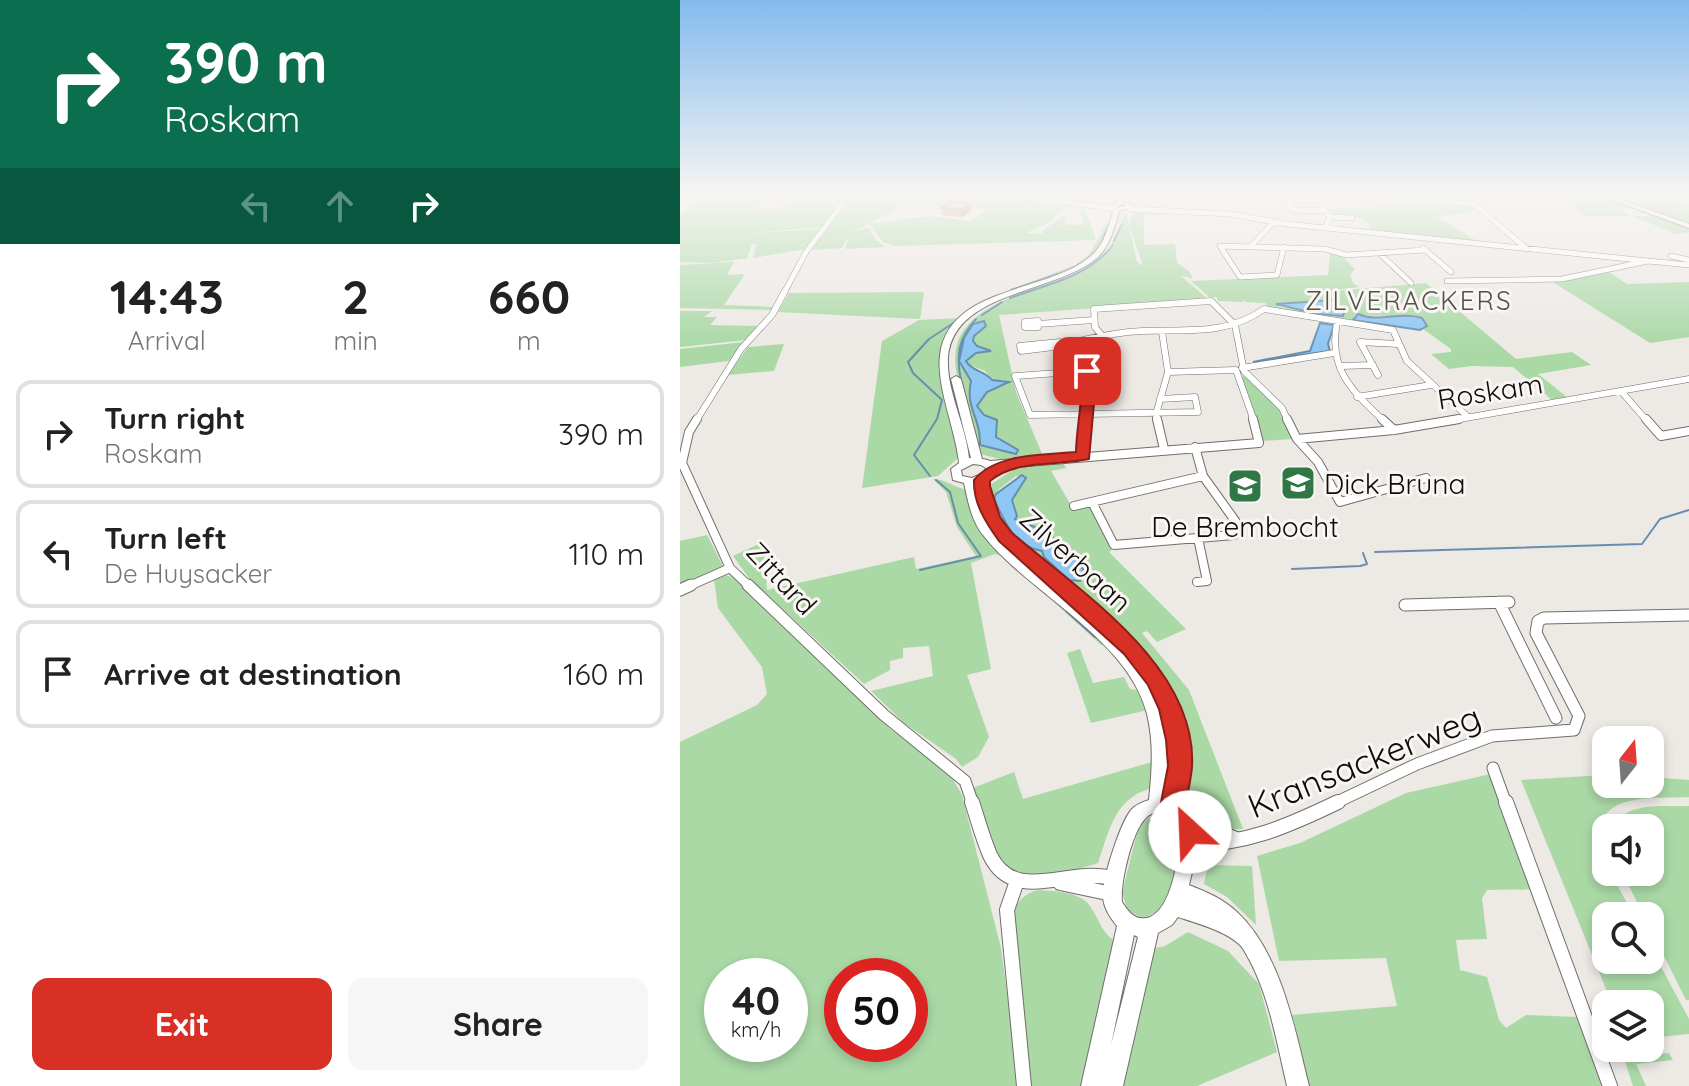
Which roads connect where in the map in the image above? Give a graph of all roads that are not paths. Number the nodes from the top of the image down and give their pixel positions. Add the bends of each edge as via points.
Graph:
1 (812, 245) edge
2 (1103, 245) edge
3 (1109, 245) edge
4 (1252, 245) joint
5 (1288, 245) junction
6 (1420, 245) edge
7 (1487, 245) edge
8 (1523, 245) edge
9 (1528, 249) junction
10 (1425, 250) junction
11 (1379, 253) junction
12 (1671, 256) dead end
13 (1648, 261) junction
14 (1689, 262) edge
15 (1451, 272) dead end
16 (1447, 281) dead end
17 (1411, 283) dead end
18 (1094, 320) junction
19 (1337, 322) junction
20 (1038, 324) dead end
21 (1235, 325) junction
22 (1162, 332) junction
23 (1103, 337) junction
24 (1078, 344) junction
25 (1398, 344) junction
26 (1061, 345) junction
27 (1334, 353) junction
28 (1373, 365) junction
29 (1341, 366) junction
30 (1238, 369) junction
31 (1087, 371) junction
32 (1168, 372) junction
33 (1378, 375) dead end
34 (1689, 381) edge
35 (1431, 385) junction
36 (1621, 391) junction
37 (1357, 397) junction
38 (1160, 399) junction
39 (1084, 414) junction
40 (1156, 414) junction
41 (1468, 417) junction
42 (1394, 430) junction
43 (1689, 431) edge
44 (1297, 439) junction
45 (1195, 447) junction
46 (1164, 449) junction
47 (1084, 455) junction
48 (977, 461) junction
49 (964, 464) junction
50 (991, 468) junction
51 (1203, 476) junction
52 (1426, 478) dead end
53 (976, 481) junction
54 (1092, 502) junction
55 (1074, 506) dead end
56 (1198, 538) junction
57 (730, 568) junction
58 (1197, 582) dead end
59 (680, 590) edge
60 (1405, 605) dead end
61 (1689, 615) edge
62 (1549, 658) junction
63 (1527, 659) junction
64 (1556, 718) dead end
65 (1493, 768) dead end
66 (1164, 807) junction
67 (1188, 839) junction
68 (1017, 881) junction
69 (1114, 886) junction
70 (1176, 898) junction
71 (1127, 924) junction
72 (1150, 928) junction
73 (1024, 1086) edge
74 (1092, 1086) edge
75 (1112, 1086) edge
76 (1298, 1086) edge
77 (1610, 1086) edge

1 - 57 street, Zittard via 772,315 741,349 684,445 682,463
2 - 49 main road via 1070,271 971,313 951,334 944,356
3 - 48 main road via 1093,263 1000,300 968,322 955,340 952,361
4 - 5 street
4 - 5 street via 1220,246 1240,277 1277,275
5 - 11 street via 1346,255
6 - 10 street
7 - 9 street
8 - 9 street
9 - 13 street
10 - 11 street
10 - 15 street
11 - 17 street
12 - 14 street
13 - 14 street
13 - 16 street via 1562,279
18 - 20 street
18 - 21 street via 1094,309 1211,301
18 - 23 street
19 - 21 street via 1264,309 1248,323
19 - 25 street via 1390,329
19 - 27 street
21 - 22 street
21 - 30 street
22 - 23 street
22 - 32 street
23 - 24 street
24 - 26 street
24 - 31 street
25 - 28 street via 1360,342
25 - 35 street
26 - 26 street via 1060,342 1020,346 1021,351
27 - 29 street
27 - 30 street
28 - 29 street
28 - 33 street
29 - 37 street
30 - 32 street
30 - 44 street via 1282,408
30 - 45 street via 1259,443
31 - 39 street
31 - 39 street via 1015,376 1030,415
32 - 38 street
34 - 36 street, Roskam
35 - 37 street
35 - 41 street
36 - 41 street, Roskam
36 - 43 street via 1661,436
37 - 42 street
38 - 40 street
38 - 40 street via 1195,397 1198,412
39 - 40 street
39 - 47 street
40 - 46 street
41 - 42 street, Roskam
42 - 44 street, Roskam
44 - 52 street via 1318,462 1340,502
45 - 46 street
45 - 51 street
46 - 47 street
47 - 50 street
48 - 49 main road
48 - 50 main road
49 - 53 main road, Zilverbaan via 955,475
50 - 53 main road
51 - 54 street
51 - 56 street via 1236,522 1234,535
53 - 66 main road, Zilverbaan via 975,507 987,532 1114,647 1139,677 1159,725
54 - 55 street
54 - 56 street via 1114,545
56 - 58 street via 1207,581
57 - 59 street
57 - 68 street, Zittard via 884,715 965,781 991,857 1003,874
60 - 63 street via 1504,602
61 - 62 street, Kransackerweg via 1544,618 1535,626
62 - 63 street
62 - 67 street, Kransackerweg via 1579,716 1574,730 1492,736 1417,764 1275,832 1224,845
63 - 64 street
65 - 77 street
66 - 67 main road via 1185,817
66 - 69 main road via 1143,810 1133,820
67 - 70 main road
68 - 69 street
68 - 73 street via 1007,910
69 - 71 main road via 1115,907
70 - 72 main road
70 - 76 main road via 1251,940 1279,1013
71 - 72 main road
71 - 74 main road
72 - 75 main road

